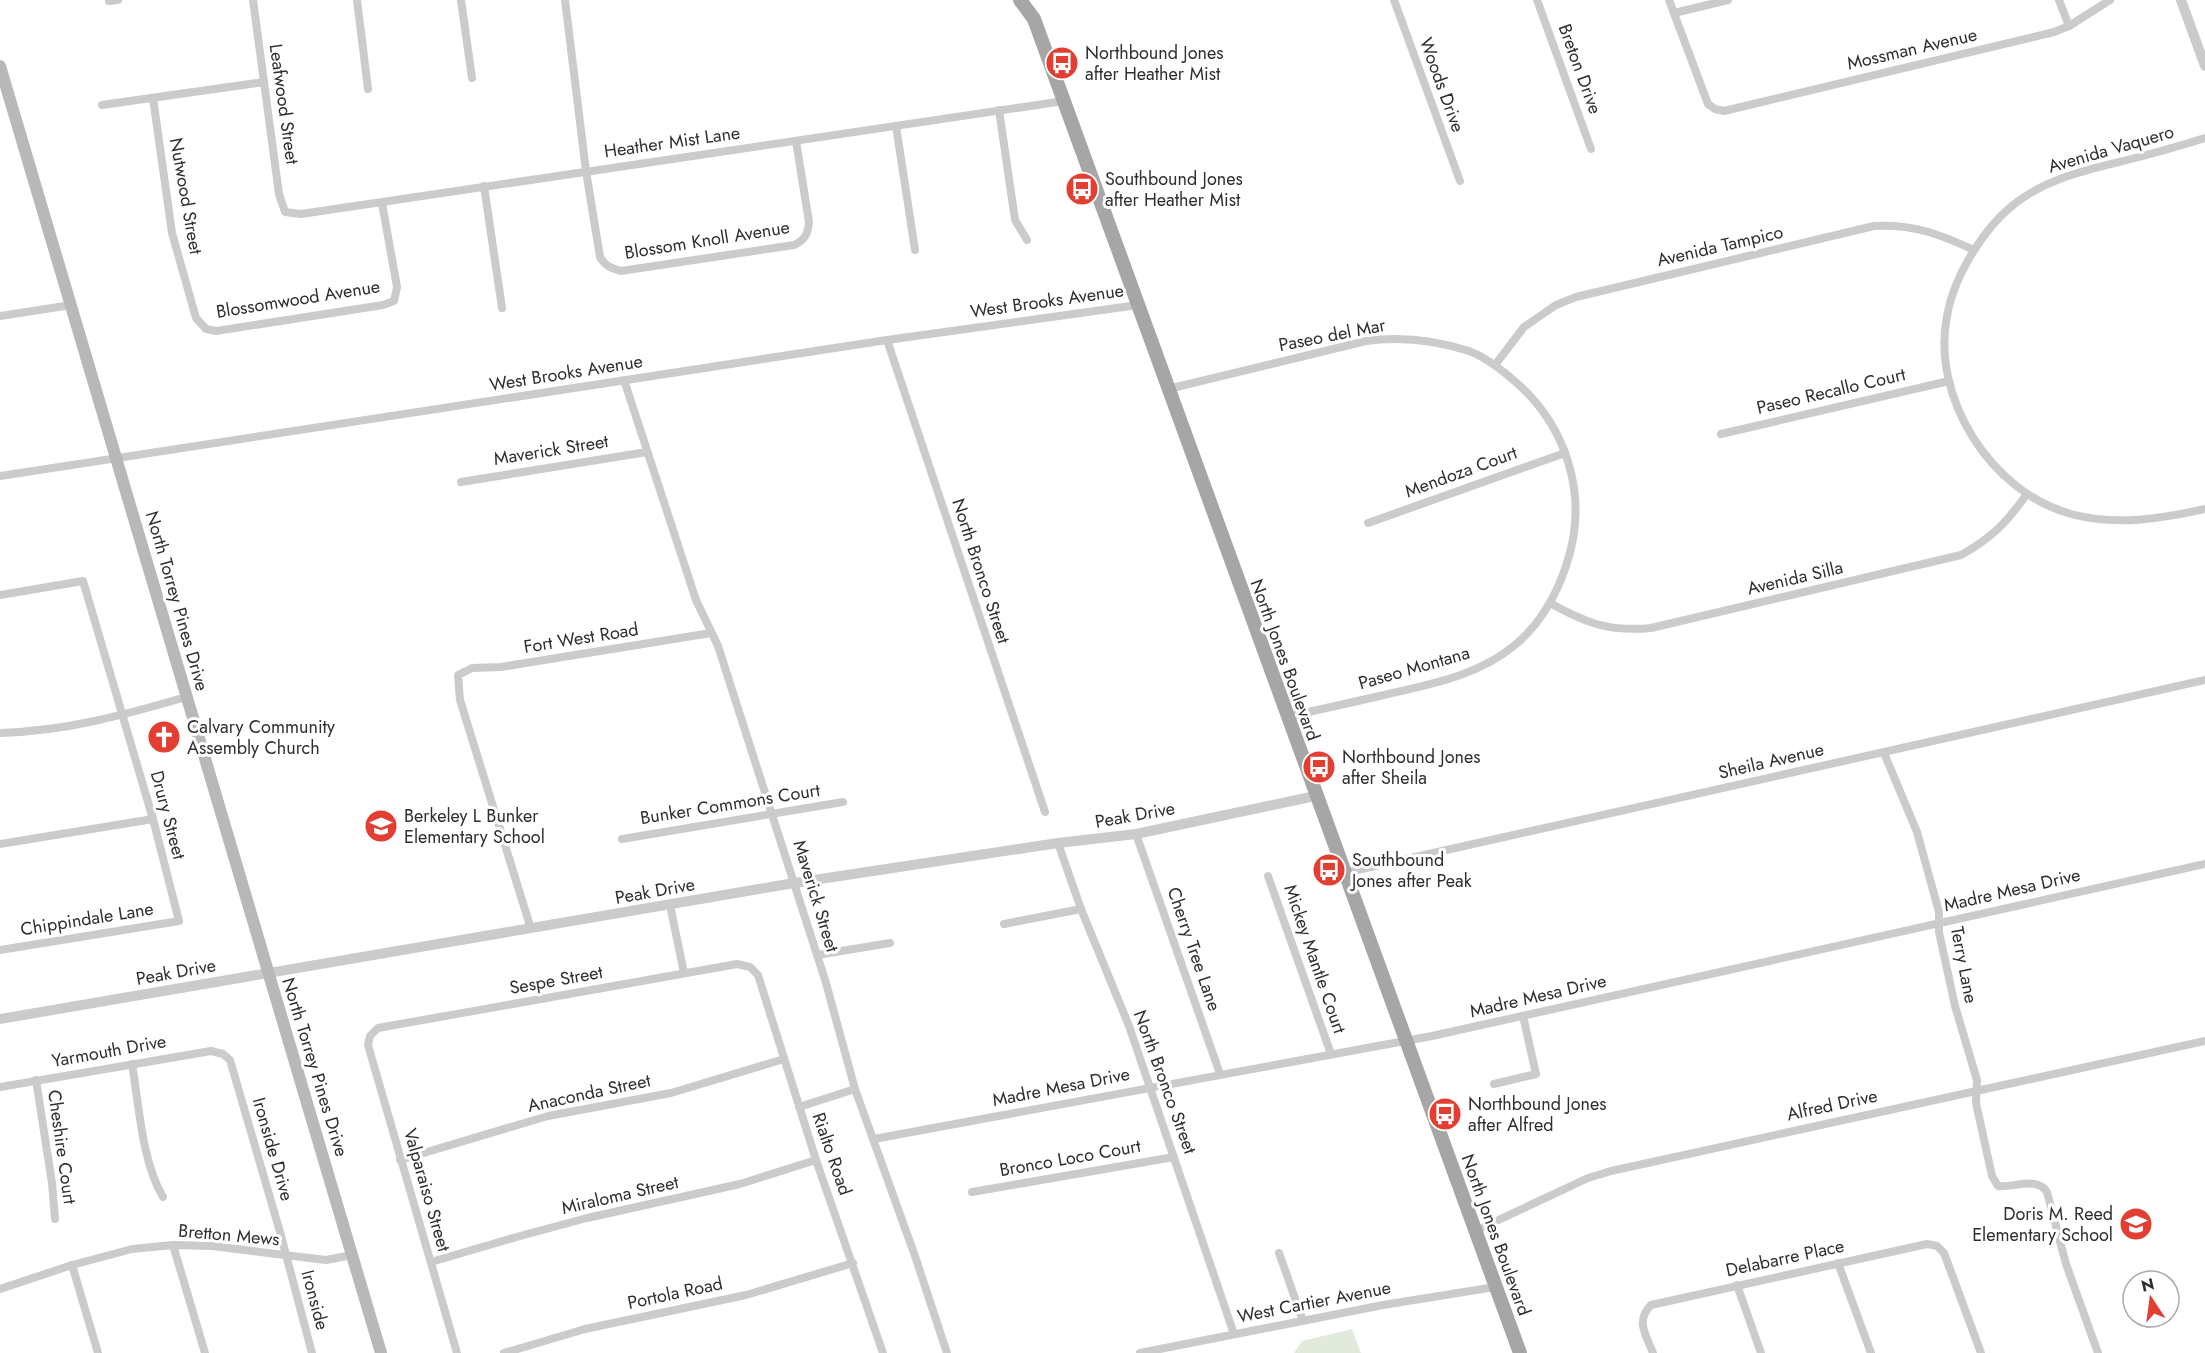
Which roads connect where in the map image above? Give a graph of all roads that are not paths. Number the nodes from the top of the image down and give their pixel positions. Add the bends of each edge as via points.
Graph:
1 (118, 0) edge
2 (253, 0) edge
3 (357, 0) edge
4 (462, 0) edge
5 (565, 0) edge
6 (1020, 0) edge
7 (1394, 0) edge
8 (1537, 0) edge
9 (1670, 0) edge
10 (1728, 0) edge
11 (2059, 0) edge
12 (2110, 0) edge
13 (2181, 0) edge
14 (108, 1) edge
15 (1033, 7) edge
16 (1674, 13) junction
17 (2069, 26) junction
18 (0, 66) edge
19 (2205, 66) edge
20 (472, 78) dead end
21 (264, 82) junction
22 (368, 89) dead end
23 (153, 98) junction
24 (1064, 101) junction
25 (102, 105) dead end
26 (999, 110) junction
27 (897, 126) junction
28 (2205, 138) edge
29 (796, 141) junction
30 (1591, 149) dead end
31 (586, 171) junction
32 (1460, 181) dead end
33 (484, 186) junction
34 (382, 203) junction
35 (285, 212) joint
36 (1027, 240) dead end
37 (915, 250) dead end
38 (1974, 250) junction
39 (71, 305) junction
40 (1137, 305) junction
41 (502, 308) dead end
42 (0, 316) edge
43 (206, 329) joint
44 (887, 340) junction
45 (1495, 364) junction
46 (624, 380) junction
47 (1949, 381) junction
48 (1168, 389) junction
49 (1720, 434) dead end
50 (647, 452) junction
51 (1565, 453) junction
52 (117, 459) junction
53 (0, 476) edge
54 (461, 482) dead end
55 (2027, 494) junction
56 (2205, 509) edge
57 (1368, 523) dead end
58 (0, 595) edge
59 (1550, 603) junction
60 (711, 633) junction
61 (2205, 680) edge
62 (186, 697) junction
63 (123, 716) junction
64 (1286, 717) junction
65 (0, 733) edge
66 (1884, 753) junction
67 (1315, 796) junction
68 (843, 802) dead end
69 (1045, 812) dead end
70 (773, 814) junction
71 (153, 819) junction
72 (1136, 834) junction
73 (622, 838) dead end
74 (1058, 843) junction
75 (0, 844) edge
76 (2205, 864) edge
77 (1344, 873) junction
78 (1268, 876) dead end
79 (794, 883) junction
80 (670, 905) junction
81 (1081, 909) junction
82 (179, 921) joint
83 (1004, 924) dead end
84 (1939, 924) junction
85 (531, 929) junction
86 (890, 943) dead end
87 (0, 950) edge
88 (817, 956) junction
89 (750, 968) joint
90 (268, 973) junction
91 (684, 973) junction
92 (1523, 1016) junction
93 (0, 1019) edge
94 (370, 1036) joint
95 (1406, 1040) junction
96 (2205, 1041) edge
97 (223, 1054) joint
98 (1331, 1054) junction
99 (784, 1059) junction
100 (132, 1064) junction
101 (1220, 1074) junction
102 (36, 1080) junction
103 (1494, 1084) dead end
104 (0, 1087) edge
105 (1149, 1088) junction
106 (855, 1089) junction
107 (1976, 1090) junction
108 (799, 1107) junction
109 (874, 1139) junction
110 (1174, 1157) junction
111 (400, 1160) junction
112 (816, 1160) junction
113 (972, 1192) dead end
114 (164, 1197) dead end
115 (55, 1219) dead end
116 (1475, 1231) junction
117 (173, 1245) junction
118 (1279, 1253) dead end
119 (352, 1255) junction
120 (286, 1256) junction
121 (431, 1262) junction
122 (853, 1263) junction
123 (1838, 1263) junction
124 (72, 1265) junction
125 (1737, 1285) junction
126 (1495, 1287) junction
127 (0, 1288) edge
128 (1304, 1321) junction
129 (1234, 1334) junction
130 (1179, 1349) edge
131 (98, 1353) edge
132 (205, 1353) edge
133 (312, 1353) edge
134 (381, 1353) edge
135 (457, 1353) edge
136 (504, 1353) edge
137 (883, 1353) edge
138 (947, 1353) edge
139 (1140, 1353) edge
140 (1520, 1353) edge
141 (1653, 1353) edge
142 (1761, 1353) edge
143 (1871, 1353) edge
144 (1981, 1353) edge
145 (2098, 1353) edge

1 - 14 street
2 - 21 street, Leafwood Street
3 - 22 street
4 - 20 street
5 - 31 street
6 - 15 main road, North Jones Boulevard
7 - 32 street, Woods Drive
8 - 30 street, Breton Drive
9 - 16 street
10 - 16 street
11 - 17 street
12 - 17 street, Mossman Avenue
13 - 19 street
15 - 24 main road, North Jones Boulevard
16 - 17 street, Mossman Avenue via 1708,104 1724,111
18 - 39 main road, North Torrey Pines Drive
21 - 23 street
21 - 35 street, Leafwood Street via 279,194
23 - 25 street
23 - 43 street, Nutwood Street via 172,233 196,318
24 - 26 street, Heather Mist Lane
24 - 40 main road, North Jones Boulevard
26 - 27 street, Heather Mist Lane
26 - 36 street via 1015,220
27 - 29 street, Heather Mist Lane
27 - 37 street
28 - 38 street, Avenida Vaquero via 2058,179 2017,202 1982,236
29 - 31 street, Heather Mist Lane
29 - 31 street, Blossom Knoll Avenue via 809,222 807,234 800,242 621,271 603,264 600,257
31 - 33 street, Heather Mist Lane
33 - 34 street, Heather Mist Lane
33 - 41 street
34 - 35 street, Heather Mist Lane via 301,214
34 - 43 street, Blossomwood Avenue via 397,287 394,301 227,329
38 - 45 street, Avenida Tampico via 1936,233 1895,225 1851,231 1575,297 1524,327
38 - 47 street, Avenida Vaquero via 1947,315 1945,351
39 - 42 street
39 - 52 main road, North Torrey Pines Drive
40 - 44 street, West Brooks Avenue
40 - 48 main road, North Jones Boulevard
44 - 46 street, West Brooks Avenue
44 - 69 street, North Bronco Street
45 - 48 street, Paseo del Mar via 1470,352 1426,340 1388,338
45 - 51 street, Paseo del Mar via 1525,390 1553,424
46 - 50 street, Maverick Street
46 - 52 street, West Brooks Avenue
47 - 49 street, Paseo Recallo Court
47 - 55 street, Avenida Vaquero via 1979,446 1993,465
48 - 64 main road, North Jones Boulevard
50 - 54 street, Maverick Street
50 - 60 street, Maverick Street via 696,600
51 - 57 street, Mendoza Court
51 - 59 street, Paseo Montana via 1572,474 1576,514 1572,548
52 - 53 street, West Brooks Avenue
52 - 62 main road, North Torrey Pines Drive
55 - 56 street, Avenida Vaquero via 2069,513 2097,520 2146,520
55 - 59 street, Avenida Silla via 1985,542 1961,555 1662,626 1632,630 1606,627 1580,620
58 - 63 street, Drury Street via 83,581
59 - 64 street, Paseo Montana via 1516,644 1472,672
60 - 70 street, Maverick Street
60 - 85 street, Fort West Road via 501,667 472,668 458,675 460,700
61 - 66 street, Sheila Avenue
62 - 63 street
62 - 90 main road, North Torrey Pines Drive
63 - 65 street via 89,724
63 - 71 street, Drury Street
64 - 67 main road, North Jones Boulevard
66 - 77 street, Sheila Avenue
66 - 84 street, Terry Lane via 1917,832
67 - 72 street, Peak Drive
67 - 77 main road, North Jones Boulevard
68 - 70 street, Bunker Commons Court
70 - 73 street, Bunker Commons Court
70 - 79 street, Maverick Street
71 - 75 street
71 - 82 street, Drury Street
72 - 74 street, Peak Drive
72 - 101 street, Cherry Tree Lane
74 - 79 street, Peak Drive
74 - 81 street, North Bronco Street
76 - 84 street, Madre Mesa Drive
77 - 95 main road, North Jones Boulevard
78 - 98 street, Mickey Mantle Court
79 - 80 street, Peak Drive
79 - 88 street, Maverick Street
80 - 85 street, Peak Drive
80 - 91 street
81 - 83 street
81 - 105 street, North Bronco Street via 1129,1026
82 - 87 street, Chippindale Lane
84 - 92 street, Madre Mesa Drive
84 - 107 street, Terry Lane via 1955,1006 1977,1080
85 - 90 street, Peak Drive
86 - 88 street
88 - 106 street, Maverick Street
89 - 91 street, Sespe Street via 737,964
89 - 99 street, Rialto Road via 758,975
90 - 93 street, Peak Drive
90 - 119 main road, North Torrey Pines Drive
91 - 94 street, Sespe Street via 378,1028
92 - 95 street, Madre Mesa Drive
92 - 103 street via 1536,1074
94 - 111 street, Valparaiso Street via 368,1046
95 - 98 street, Madre Mesa Drive
95 - 116 main road, North Jones Boulevard
96 - 107 street, Alfred Drive
97 - 100 street, Yarmouth Drive via 211,1051
97 - 120 street, Ironside Drive via 230,1060
98 - 101 street, Madre Mesa Drive
99 - 108 street, Rialto Road
99 - 111 street, Anaconda Street via 671,1093 548,1116
100 - 102 street, Yarmouth Drive
100 - 114 street via 149,1166
101 - 105 street, Madre Mesa Drive
102 - 104 street, Yarmouth Drive
102 - 115 street, Cheshire Court
105 - 109 street, Madre Mesa Drive
105 - 110 street, North Bronco Street
106 - 108 street
106 - 109 street, Maverick Street
107 - 116 street, Alfred Drive via 1611,1171
107 - 145 street, Terry Lane via 1992,1176 1998,1186 2037,1183 2047,1192 2066,1264
108 - 112 street, Rialto Road
109 - 138 street, Maverick Street
110 - 113 street, Bronco Loco Court
110 - 129 street, North Bronco Street
111 - 121 street, Valparaiso Street
112 - 121 street, Miraloma Street via 740,1184 587,1218
112 - 122 street, Rialto Road
116 - 126 main road, North Jones Boulevard
117 - 120 street, Bretton Mews
117 - 124 street, Bretton Mews via 132,1249
117 - 132 street
118 - 128 street
119 - 120 street, Bretton Mews via 326,1260
119 - 134 main road, North Torrey Pines Drive
120 - 133 street, Ironside
121 - 135 street, Valparaiso Street
122 - 136 street, Portola Road via 746,1295 585,1329
122 - 137 street, Rialto Road
123 - 125 street, Delabarre Place
123 - 143 street
123 - 144 street, Delabarre Place via 1927,1244 1936,1246 1944,1253
124 - 127 street, Bretton Mews
124 - 131 street
125 - 141 street, Delabarre Place via 1651,1305 1642,1322
125 - 142 street
126 - 128 street, West Cartier Avenue
126 - 140 main road, North Jones Boulevard
128 - 129 street, West Cartier Avenue
129 - 130 street, West Cartier Avenue
130 - 139 street, West Cartier Avenue

